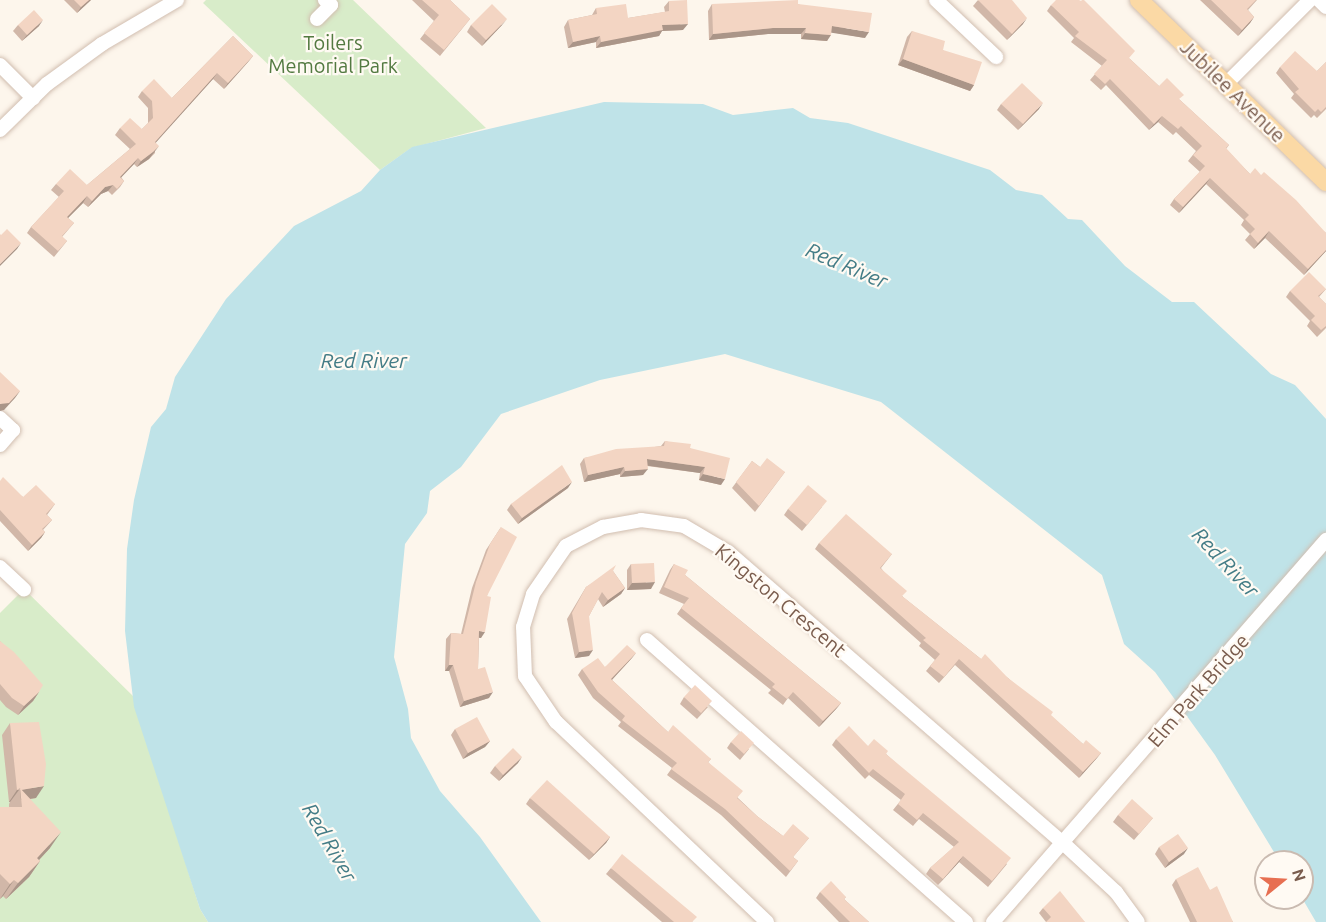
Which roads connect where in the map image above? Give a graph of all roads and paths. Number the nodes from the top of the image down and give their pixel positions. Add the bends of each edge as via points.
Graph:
1 (177, 0) edge
2 (325, 0) edge
3 (938, 0) edge
4 (1139, 0) edge
5 (1310, 0) edge
6 (1319, 0) edge
7 (1326, 7) edge
8 (317, 19) dead end
9 (996, 57) dead end
10 (0, 65) edge
11 (1227, 84) junction
12 (33, 98) junction
13 (0, 130) edge
14 (1326, 182) edge
15 (0, 418) edge
16 (0, 445) edge
17 (1326, 540) edge
18 (0, 567) edge
19 (24, 589) dead end
20 (647, 640) dead end
21 (1062, 842) junction
22 (767, 922) edge
23 (966, 922) edge
24 (993, 922) edge
25 (1138, 922) edge

1 - 12 street via 102,44
2 - 8 street via 331,5
3 - 9 street
4 - 11 main road, Jubilee Avenue
5 - 11 street
6 - 7 street
10 - 12 street
11 - 14 main road, Jubilee Avenue
12 - 13 street
15 - 16 street via 13,430
17 - 21 street, Elm Park Bridge
18 - 19 street
20 - 23 street
21 - 22 street, Kingston Crescent via 728,552 684,526 641,520 603,527 566,546 533,594 523,627 525,676 556,723
21 - 24 street, Elm Park Bridge
21 - 25 street, Kingston Crescent via 1116,892

